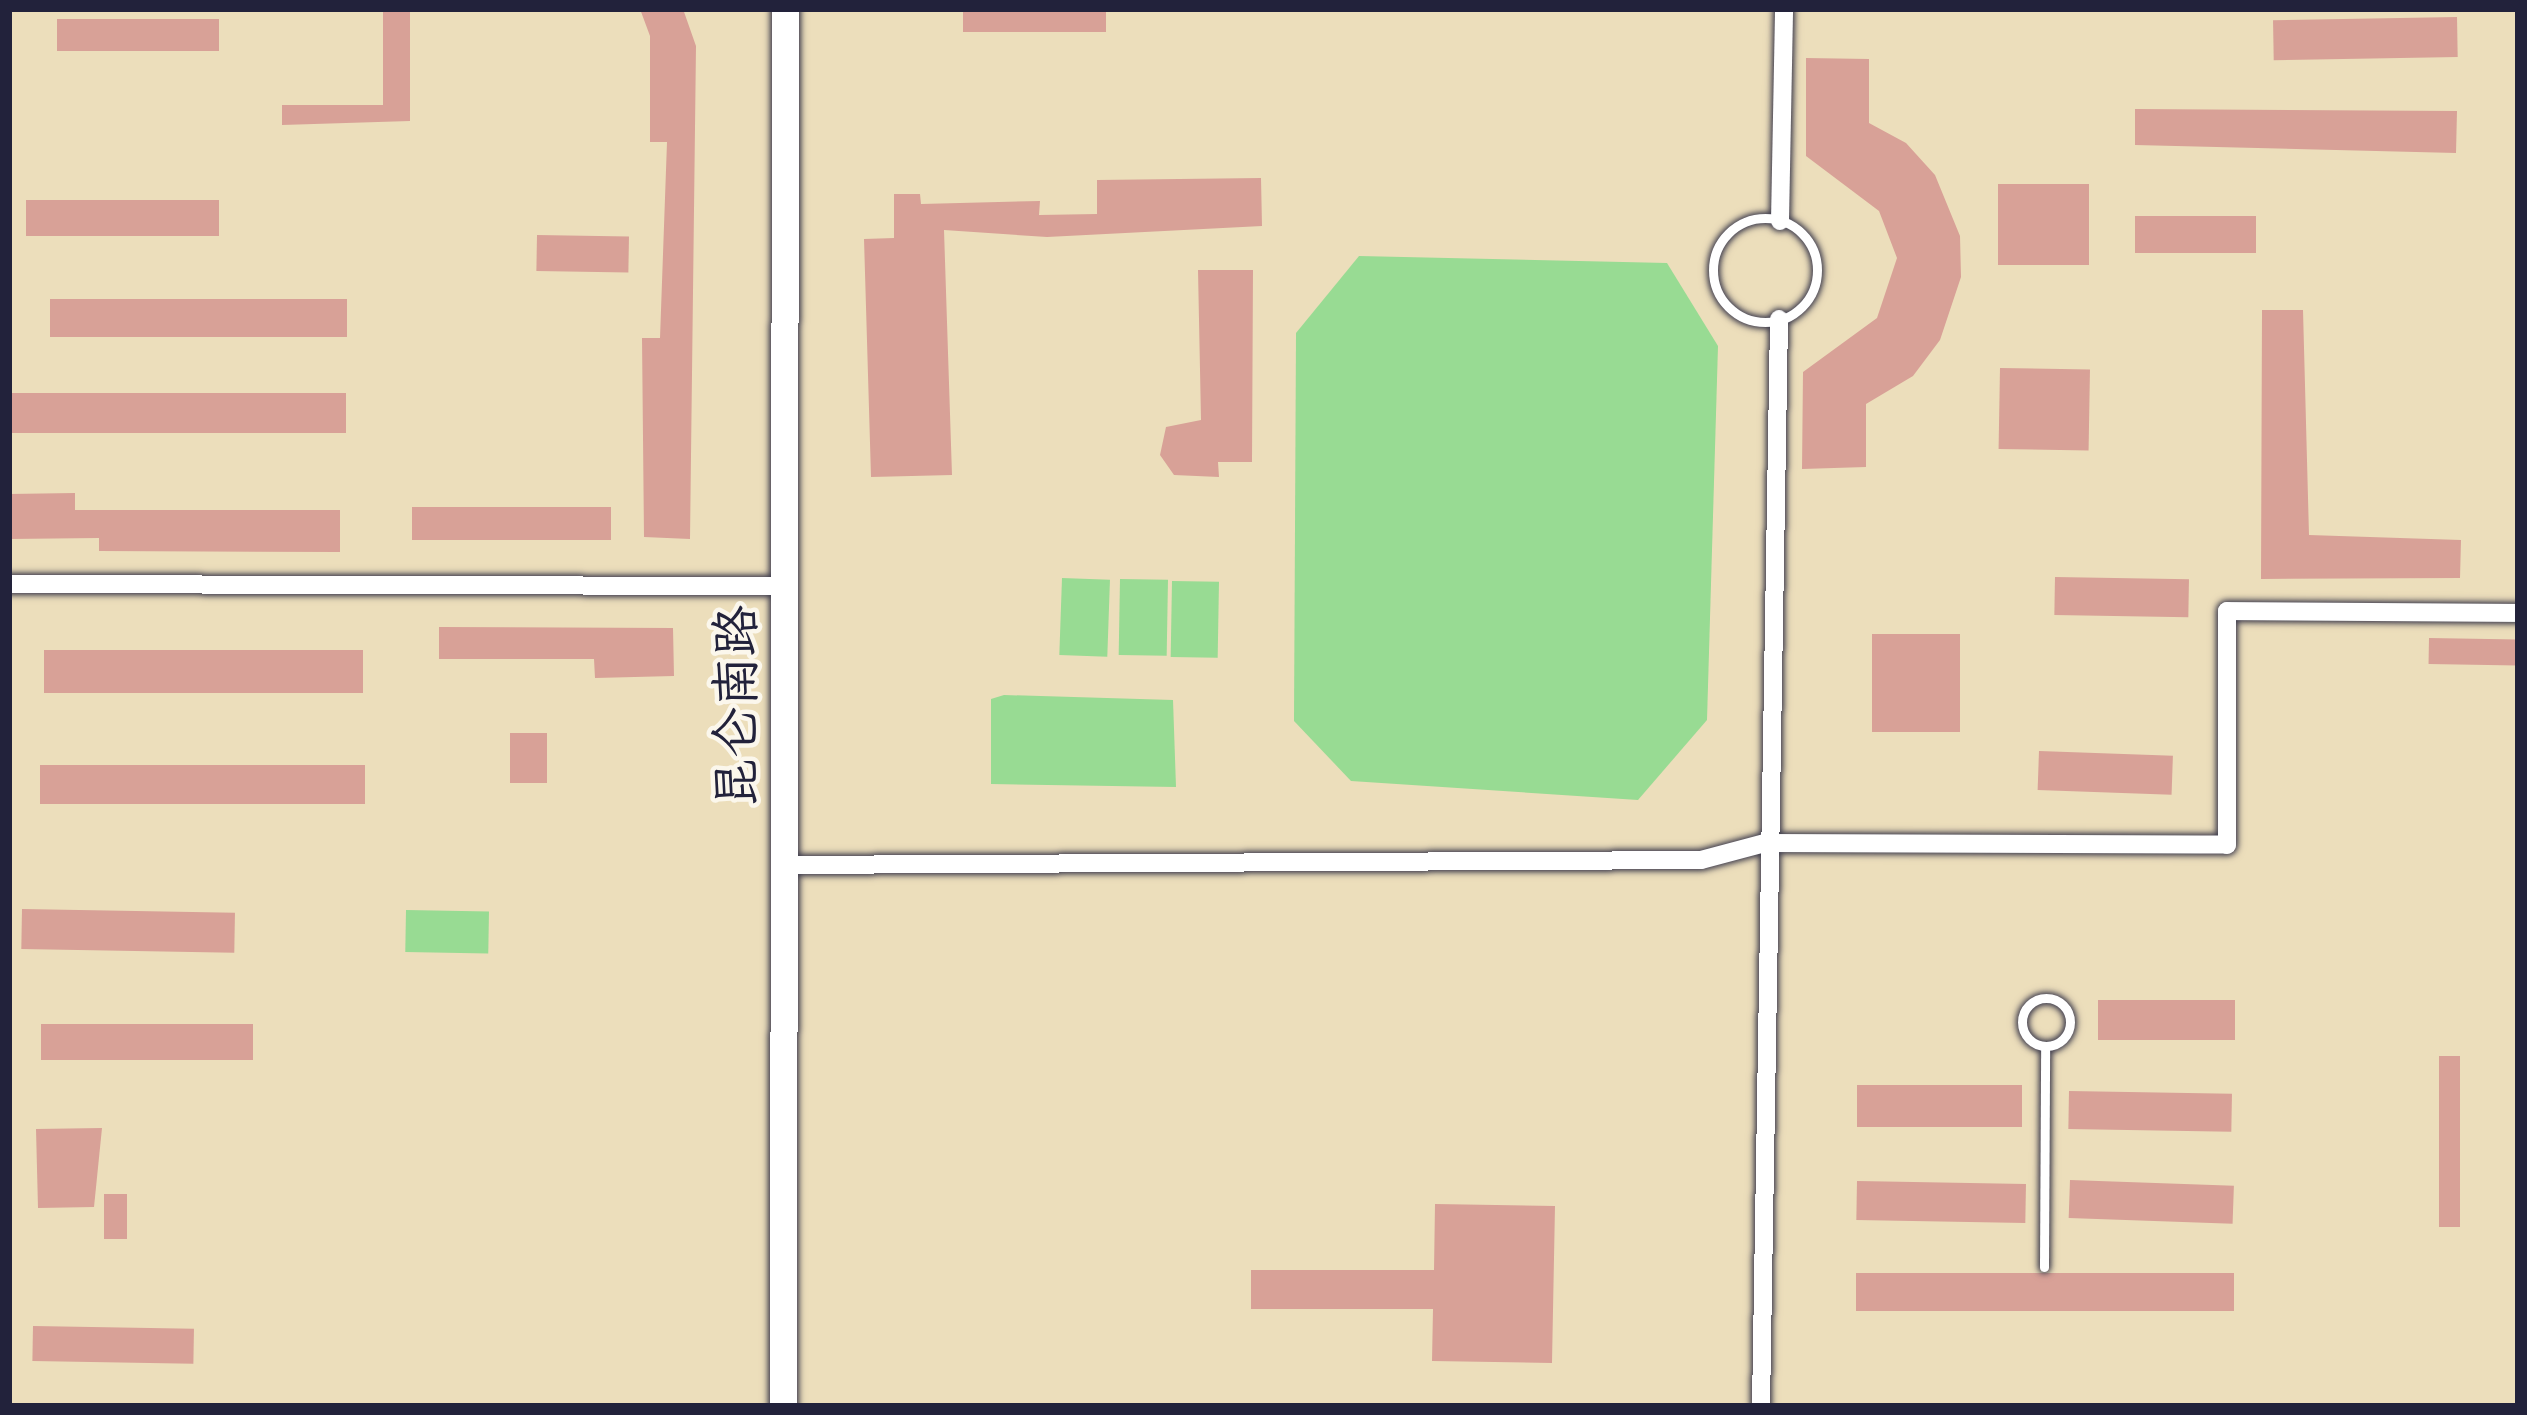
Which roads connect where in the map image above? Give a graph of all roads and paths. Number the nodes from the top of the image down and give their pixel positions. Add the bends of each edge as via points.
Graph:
1 (785, 9) edge
2 (1784, 9) edge
3 (1780, 221) junction
4 (1779, 319) junction
5 (9, 584) edge
6 (784, 586) junction
7 (2518, 613) edge
8 (1765, 843) junction
9 (782, 865) junction
10 (2045, 1046) junction
11 (2044, 1267) dead end
12 (783, 1406) edge
13 (1761, 1406) edge

1 - 6 main road, 昆仑南路
2 - 3 street
3 - 4 lane via 1802,233 1818,270 1802,307
3 - 4 lane via 1745,221 1728,232 1713,269 1728,307 1745,318
4 - 8 street
5 - 6 street
6 - 9 main road, 昆仑南路
7 - 8 street via 2227,611 2227,845
8 - 9 street via 1701,860
8 - 13 street
9 - 12 main road, 昆仑南路
10 - 10 lane via 2063,1040 2070,1022 2064,1005 2047,997 2029,1004 2021,1021 2028,1039
10 - 11 lane

